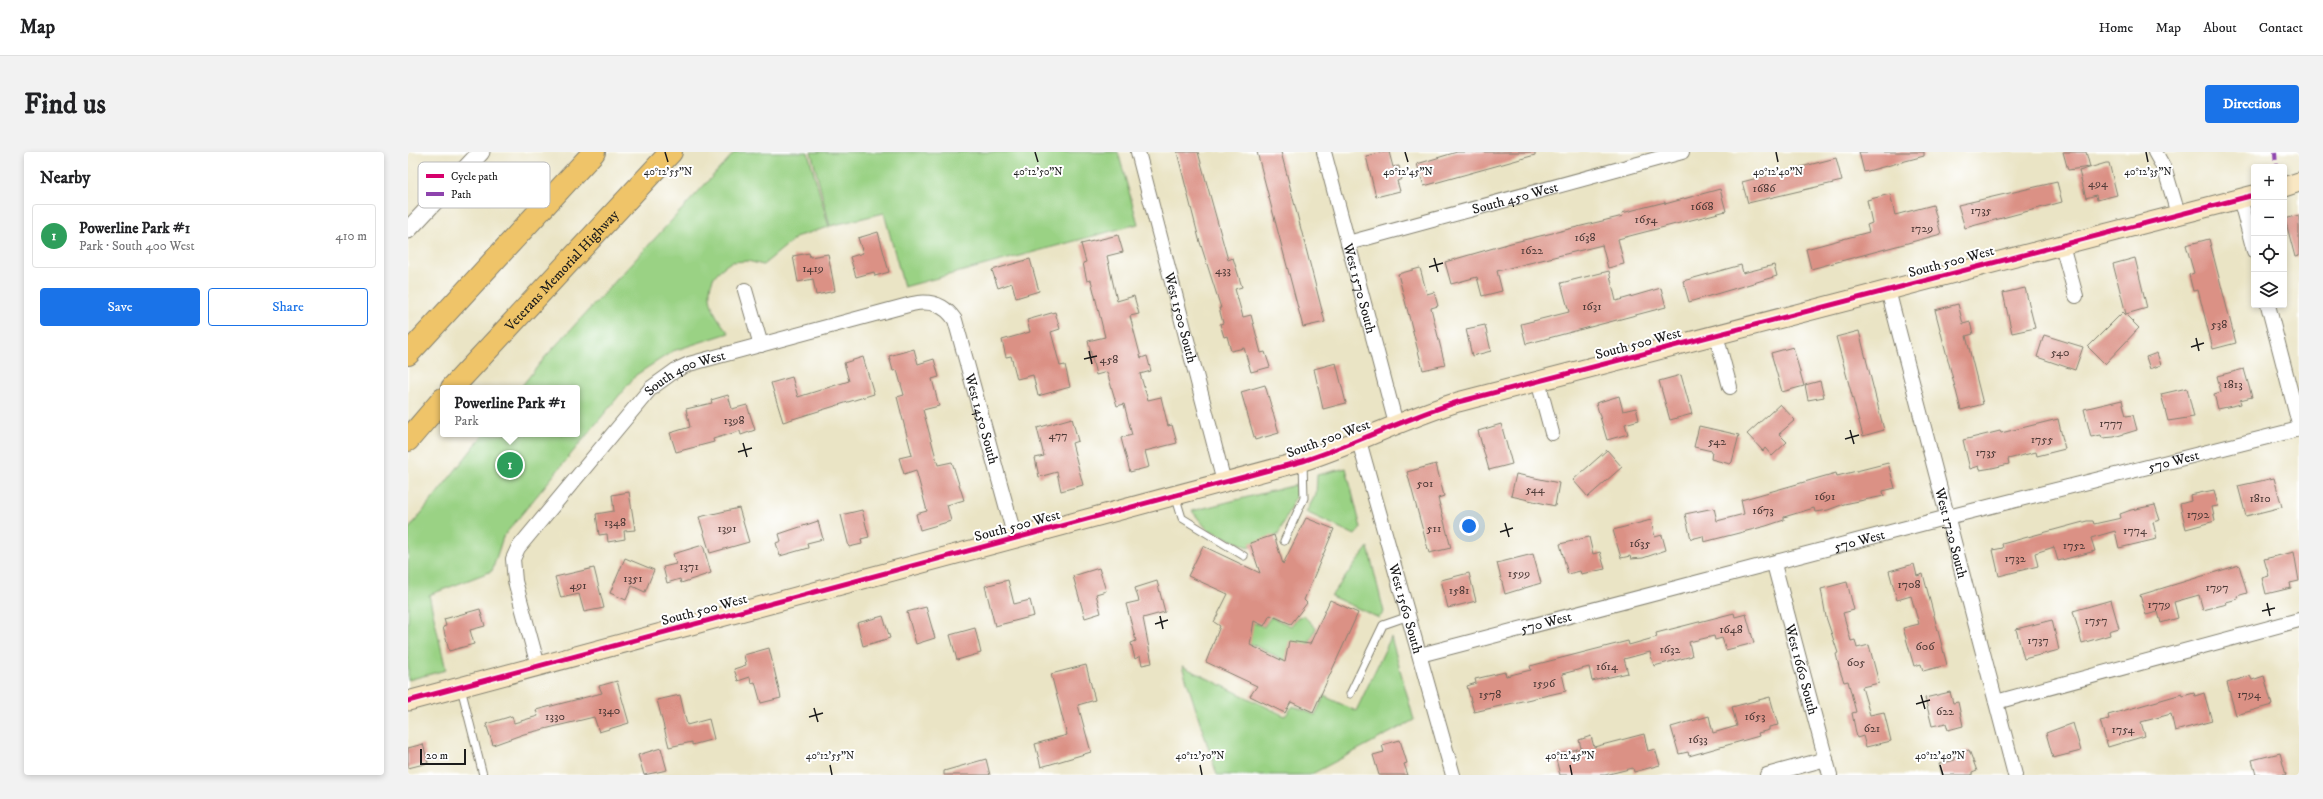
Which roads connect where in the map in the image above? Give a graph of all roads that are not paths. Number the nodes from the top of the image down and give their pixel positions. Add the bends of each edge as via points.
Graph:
1 (481, 152) edge
2 (594, 152) edge
3 (671, 152) edge
4 (1138, 152) edge
5 (1324, 152) edge
6 (1682, 152) edge
7 (2155, 152) edge
8 (472, 162) edge
9 (2299, 182) edge
10 (2287, 186) edge
11 (2247, 197) edge
12 (550, 200) edge
13 (429, 208) edge
14 (542, 208) edge
15 (2178, 214) junction
16 (408, 230) edge
17 (2252, 236) edge
18 (1348, 243) junction
19 (2062, 245) junction
20 (745, 290) dead end
21 (1888, 290) junction
22 (2076, 296) dead end
23 (941, 306) joint
24 (2269, 308) edge
25 (1716, 335) junction
26 (761, 345) junction
27 (408, 354) edge
28 (1538, 381) junction
29 (455, 385) edge
30 (1730, 387) dead end
31 (440, 403) edge
32 (1396, 424) junction
33 (2299, 424) edge
34 (2299, 429) edge
35 (1552, 433) dead end
36 (408, 440) edge
37 (1359, 441) junction
38 (1303, 461) junction
39 (1224, 482) junction
40 (1175, 495) junction
41 (1948, 517) junction
42 (1015, 538) junction
43 (1284, 541) dead end
44 (1244, 556) dead end
45 (1774, 564) junction
46 (1410, 616) junction
47 (2299, 620) edge
48 (1420, 655) junction
49 (538, 666) junction
50 (461, 686) junction
51 (1350, 694) dead end
52 (408, 700) edge
53 (1996, 702) junction
54 (1826, 759) junction
55 (483, 775) edge
56 (1453, 775) edge
57 (1767, 775) edge
58 (1830, 775) edge
59 (2015, 775) edge

1 - 8 street
2 - 12 highway
3 - 29 highway, Veterans Memorial Highway
4 - 39 street, West 1500 South
5 - 18 street, West 1570 South
6 - 18 street, South 450 West
7 - 15 street via 2165,170
9 - 10 main road
11 - 15 main road, South 500 West
11 - 17 street
13 - 16 street
14 - 27 highway
15 - 19 main road, South 500 West
18 - 32 street, West 1570 South
19 - 21 main road, South 500 West
19 - 22 street
20 - 26 street
21 - 25 main road, South 500 West
21 - 41 street, West 1720 South
23 - 26 street, South 400 West via 922,302 912,304
23 - 42 street, West 1450 South via 950,312 959,329
24 - 33 street
25 - 28 main road, South 500 West
25 - 30 street
26 - 49 street, South 400 West via 689,364 676,370 652,388 523,539 513,559 513,570
28 - 32 main road, South 500 West via 1441,407
28 - 35 street
31 - 36 highway
32 - 37 main road, South 500 West
34 - 41 street, 570 West
37 - 38 main road, South 500 West
37 - 46 street, West 1560 South
38 - 39 main road, South 500 West
38 - 43 lane via 1304,498
39 - 40 main road, South 500 West
40 - 42 main road, South 500 West
40 - 44 lane via 1182,518
41 - 45 street, 570 West
41 - 53 street, West 1720 South
42 - 49 main road, South 500 West
45 - 48 street, 570 West
45 - 54 street, West 1660 South
46 - 48 street, West 1560 South
46 - 51 lane via 1383,625
47 - 53 street
48 - 56 street, West 1560 South
49 - 50 main road, South 500 West
50 - 52 main road, South 500 West
50 - 55 lane
53 - 59 street, West 1720 South
54 - 57 street
54 - 58 street, West 1660 South

